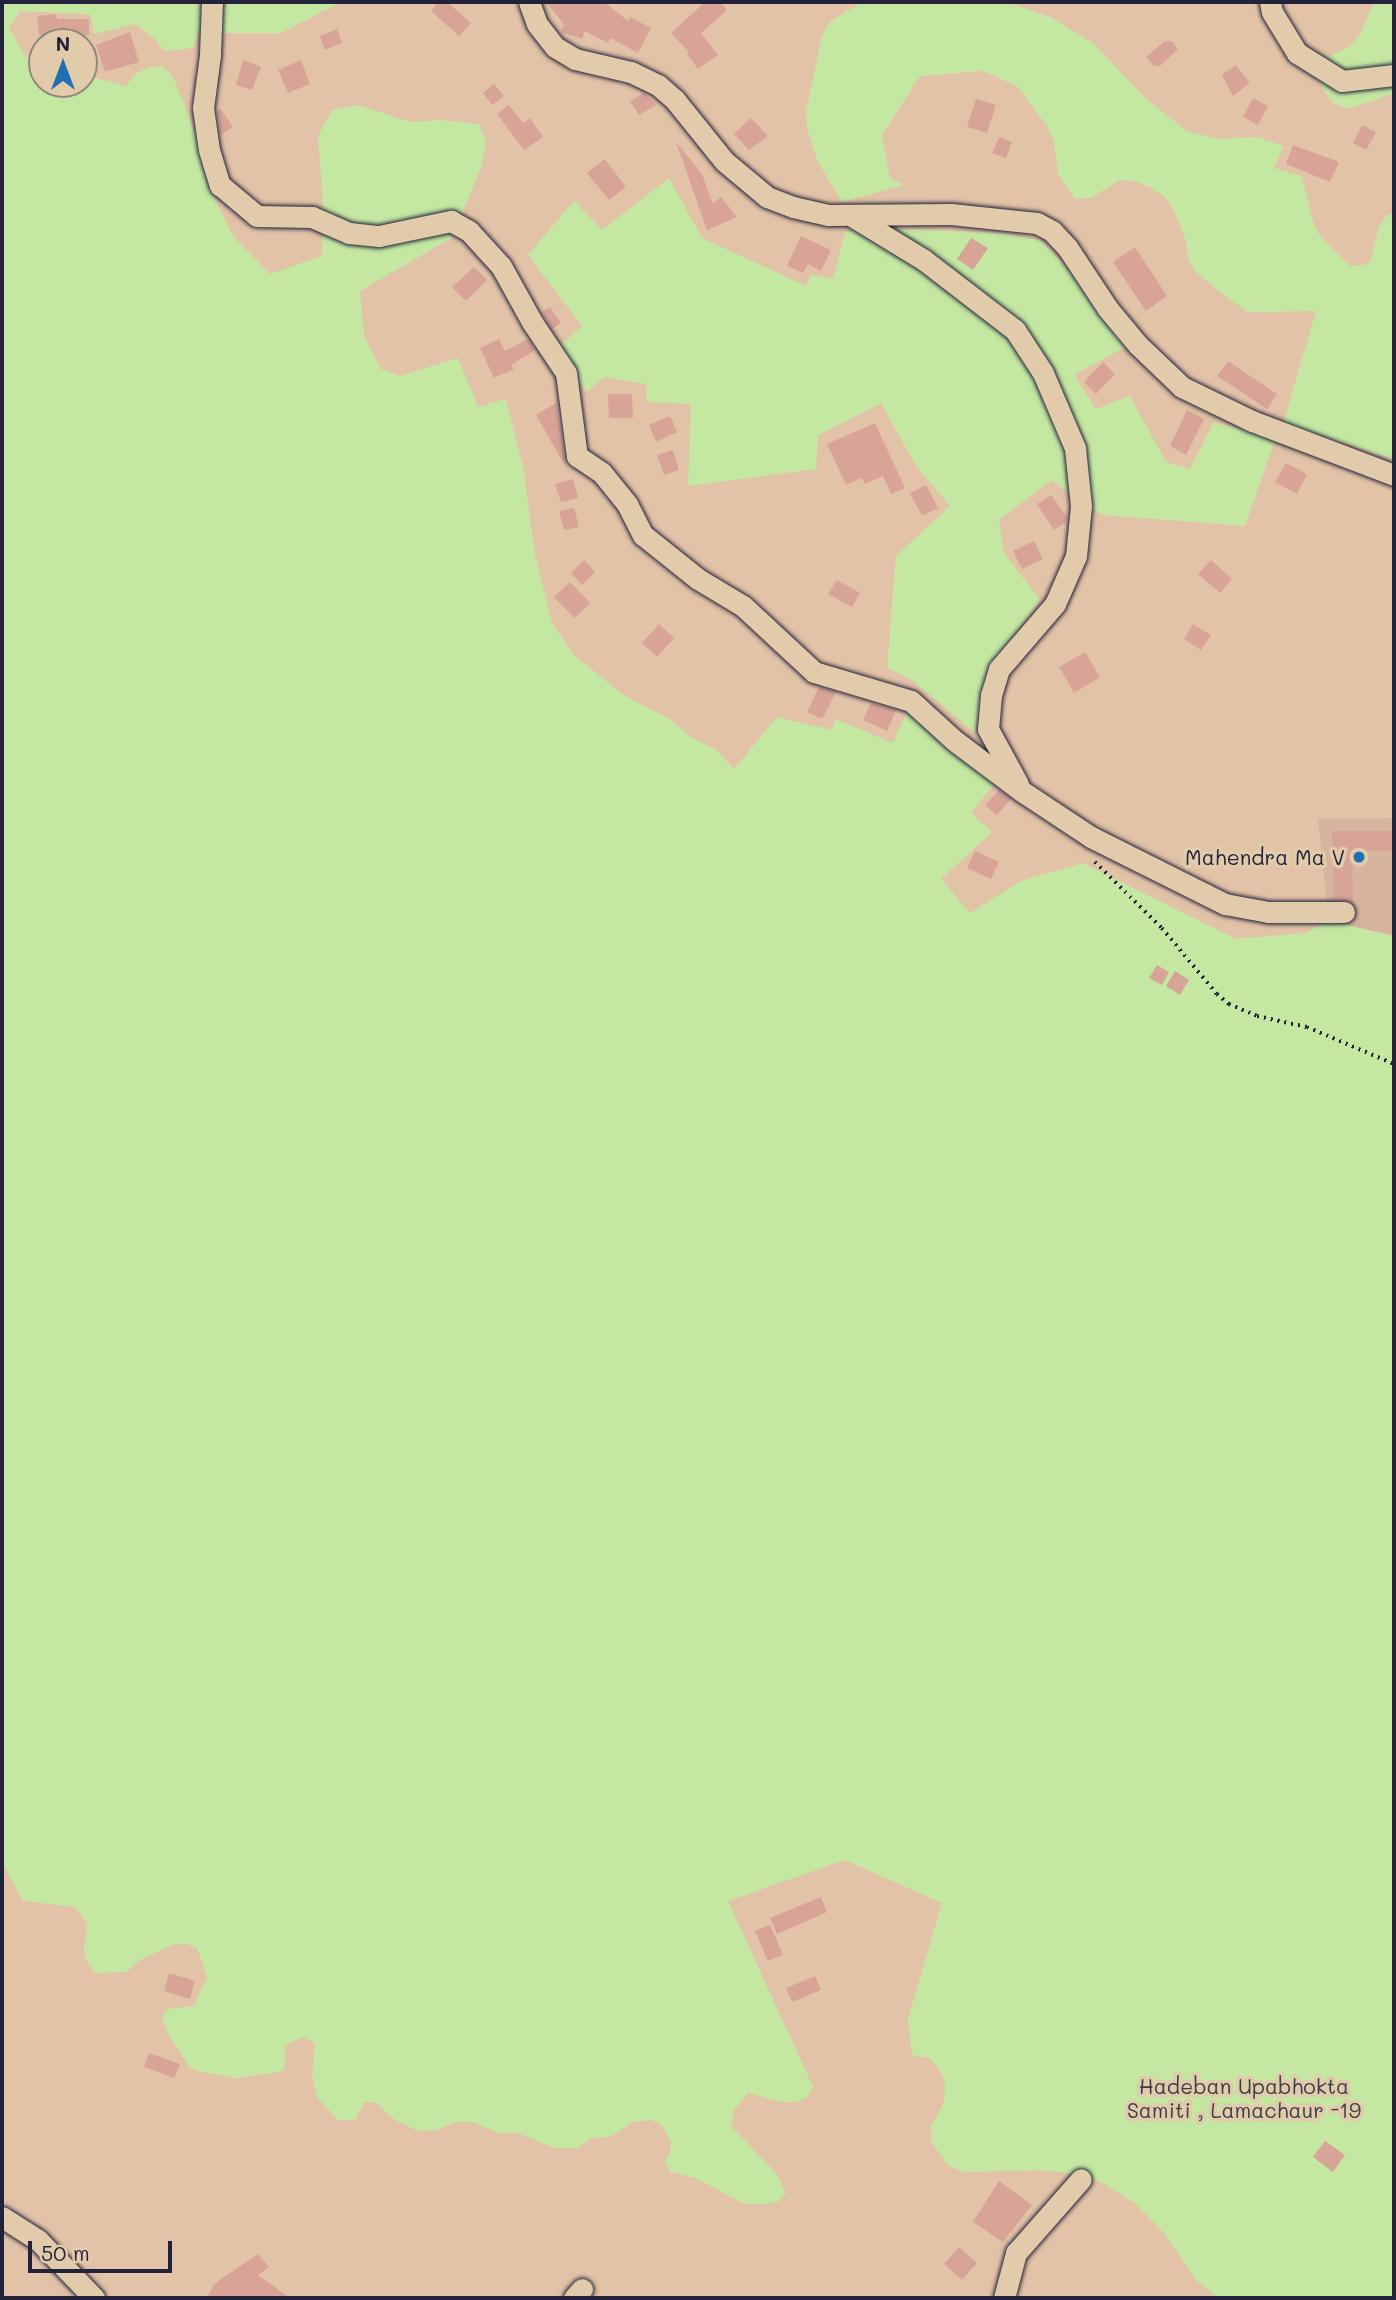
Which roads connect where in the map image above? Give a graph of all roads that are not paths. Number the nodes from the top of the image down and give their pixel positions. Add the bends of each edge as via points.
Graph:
1 (212, 2) edge
2 (529, 2) edge
3 (1270, 2) edge
4 (1394, 75) edge
5 (852, 216) junction
6 (1394, 475) edge
7 (1023, 792) junction
8 (1345, 912) dead end
9 (1081, 2179) dead end
10 (2, 2217) edge
11 (94, 2298) edge
12 (1004, 2298) edge

1 - 7 street via 203,108 220,185 257,216 312,218 349,233 379,236 451,221 469,230 501,266 566,373 577,456 602,473 627,504 643,535 698,579 743,606 814,672 911,701
2 - 5 street via 537,24 555,47 575,59 631,72 658,85 724,161 767,197 814,213
3 - 4 street via 1297,53 1342,81
5 - 6 street via 951,214 1037,223 1067,247 1108,309 1182,387 1252,421
5 - 7 street via 924,260 1015,330 1043,373 1075,448 1080,506 1076,556 1055,604 999,669 991,695 988,729
7 - 8 street via 1091,837 1225,904 1268,912
9 - 12 street via 1016,2253
10 - 11 street via 38,2240

